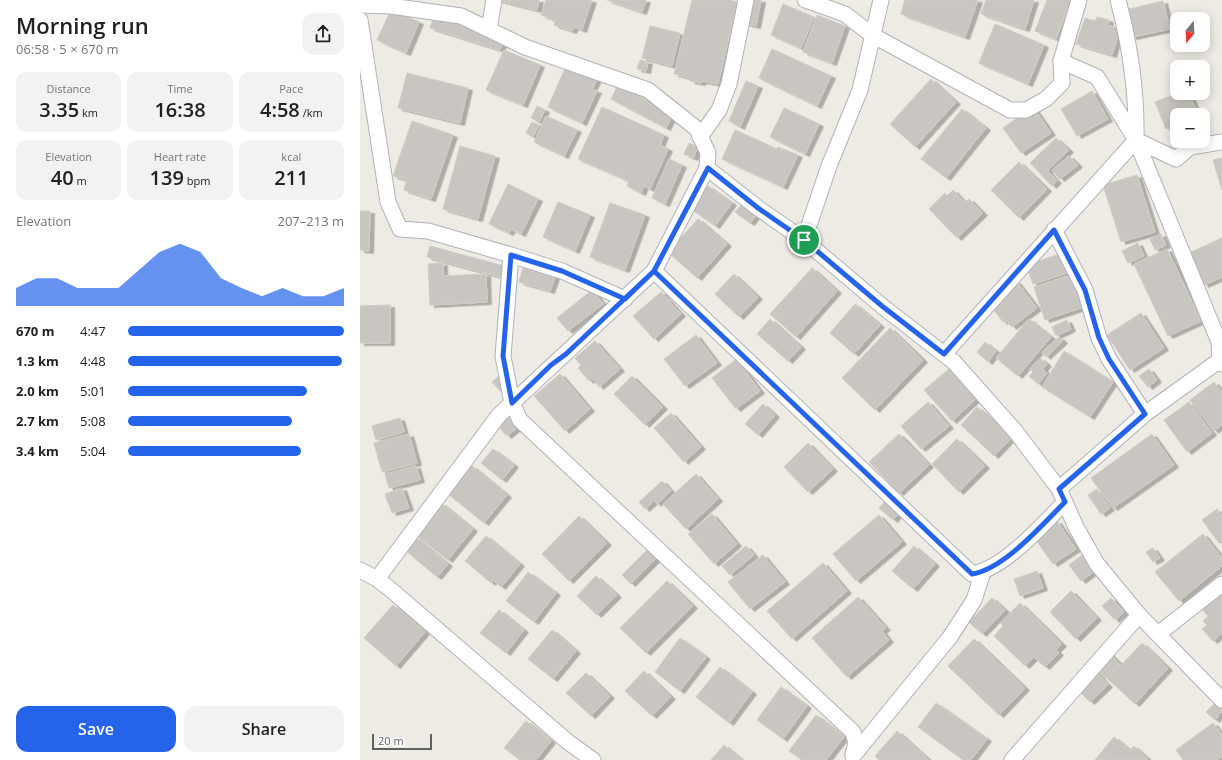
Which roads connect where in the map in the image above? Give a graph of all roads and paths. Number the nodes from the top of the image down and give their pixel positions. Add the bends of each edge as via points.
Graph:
1 (494, 0) edge
2 (746, 0) edge
3 (805, 0) edge
4 (881, 0) edge
5 (1079, 0) edge
6 (1118, 0) edge
7 (360, 5) edge
8 (360, 20) edge
9 (489, 29) junction
10 (872, 35) junction
11 (1061, 61) junction
12 (700, 136) junction
13 (1136, 140) junction
14 (1222, 142) edge
15 (708, 168) junction
16 (1054, 230) junction
17 (804, 240) junction
18 (511, 255) junction
19 (654, 271) junction
20 (625, 299) junction
21 (944, 354) junction
22 (1221, 362) edge
23 (512, 403) junction
24 (1145, 414) junction
25 (1062, 496) junction
26 (360, 570) edge
27 (984, 572) junction
28 (377, 579) junction
29 (1222, 584) edge
30 (1139, 615) junction
31 (1158, 634) junction
32 (1222, 700) edge
33 (852, 757) edge
34 (593, 760) edge
35 (1012, 760) edge

1 - 9 street
2 - 12 street via 729,84 719,110
3 - 10 street via 845,14
4 - 10 street
5 - 11 street
6 - 13 street via 1137,112
7 - 9 street via 391,6 460,16
8 - 18 street via 388,202 400,229 428,230
9 - 12 street via 525,47 648,90 697,129
10 - 11 street via 1010,110 1026,110 1046,99 1062,83
10 - 17 street via 860,90 829,166
11 - 13 street via 1097,77
12 - 15 street via 708,153
13 - 14 street via 1176,159 1190,147
13 - 16 street
13 - 22 street via 1219,342
15 - 17 street
15 - 19 street
16 - 21 street
16 - 24 street via 1085,290 1099,338 1109,359
17 - 21 street
18 - 20 street via 562,271
18 - 23 street via 503,356
19 - 20 street
19 - 27 street via 972,574
20 - 23 street
21 - 25 street via 1016,432
22 - 24 street
23 - 28 street via 499,415
23 - 33 street via 520,420 853,732 856,743
24 - 25 street
25 - 27 street via 1020,546
25 - 30 street via 1097,564
26 - 28 street
27 - 33 street via 974,600 950,636
28 - 34 street via 568,742
29 - 31 street
30 - 31 street
30 - 35 street
31 - 32 street

